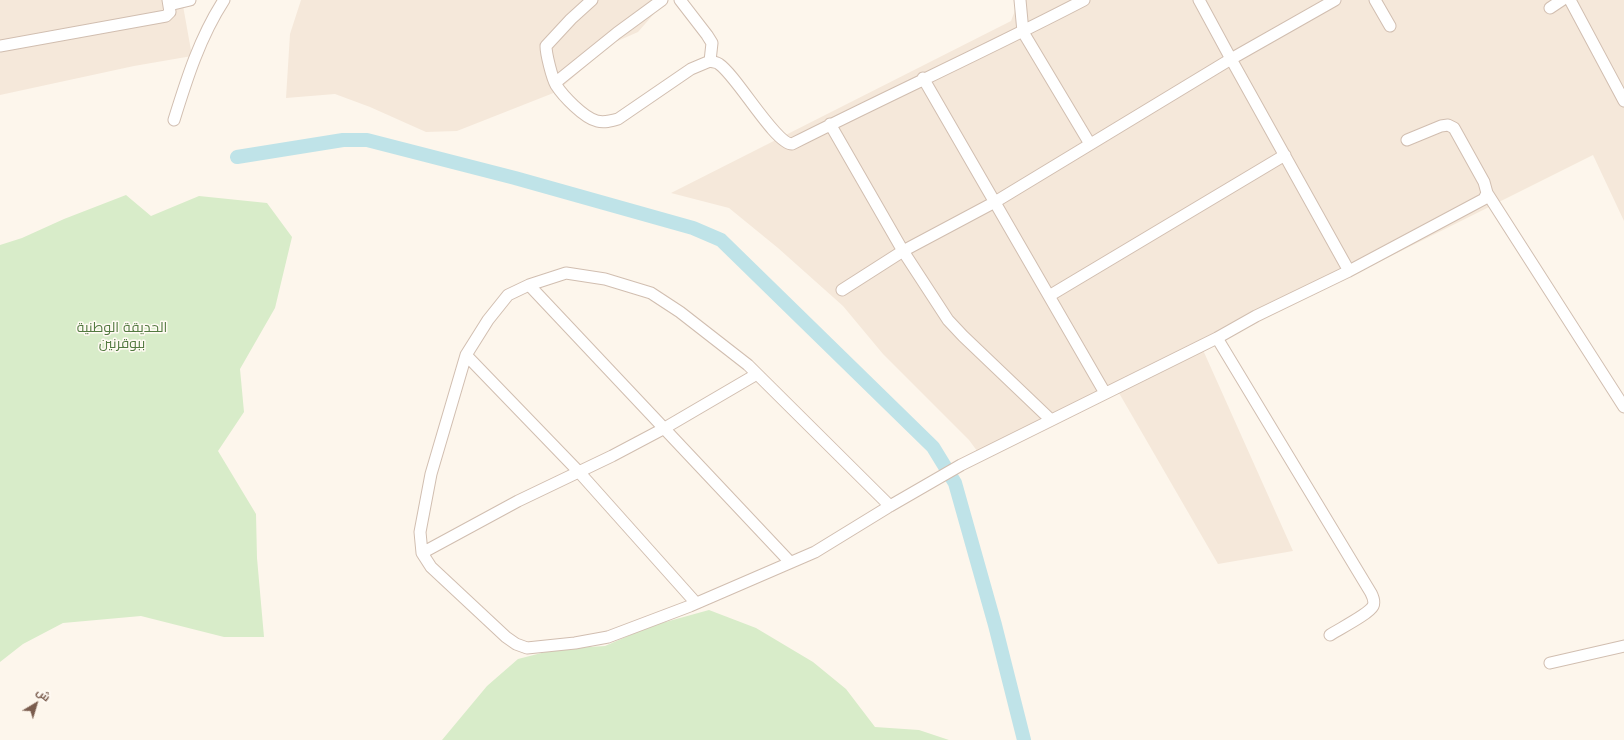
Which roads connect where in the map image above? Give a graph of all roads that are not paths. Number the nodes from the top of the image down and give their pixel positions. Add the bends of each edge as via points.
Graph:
1 (190, 0) edge
2 (224, 0) edge
3 (592, 0) edge
4 (662, 0) edge
5 (680, 0) edge
6 (1020, 0) edge
7 (1084, 0) edge
8 (1199, 0) edge
9 (1335, 0) edge
10 (1375, 0) edge
11 (1562, 0) edge
12 (1570, 0) edge
13 (168, 3) edge
14 (1550, 8) dead end
15 (1390, 26) dead end
16 (1023, 32) junction
17 (0, 46) edge
18 (1231, 59) junction
19 (710, 61) junction
20 (923, 78) junction
21 (555, 83) junction
22 (1624, 101) edge
23 (174, 120) dead end
24 (830, 124) junction
25 (1407, 140) dead end
26 (1090, 144) junction
27 (1284, 155) junction
28 (1487, 193) junction
29 (995, 202) junction
30 (903, 251) junction
31 (1349, 271) junction
32 (529, 285) junction
33 (842, 290) dead end
34 (1049, 296) junction
35 (1217, 338) junction
36 (466, 355) junction
37 (757, 374) junction
38 (1105, 393) junction
39 (1624, 407) edge
40 (1051, 420) junction
41 (663, 430) junction
42 (579, 472) junction
43 (890, 506) junction
44 (422, 553) junction
45 (790, 562) junction
46 (696, 603) junction
47 (1330, 635) dead end
48 (1624, 646) edge
49 (1550, 663) dead end

1 - 13 street
2 - 23 street via 198,48
3 - 21 street via 547,43 546,50
4 - 21 street
5 - 19 street via 708,35 712,44
6 - 16 street
7 - 16 street
8 - 18 street
9 - 18 street
10 - 15 street
11 - 14 street
12 - 22 street
13 - 17 street via 170,12 166,16
16 - 20 street
16 - 26 street
18 - 26 street
18 - 27 street
19 - 21 street via 690,69 618,119 606,122 596,121 584,114
19 - 24 street via 719,64 731,76 785,143 792,144
20 - 24 street
20 - 29 street
24 - 30 street
25 - 28 street via 1441,126 1448,125 1454,128 1484,182
26 - 29 street
27 - 31 street
27 - 34 street
28 - 31 street via 1484,199
28 - 39 street
29 - 30 street
29 - 34 street
30 - 33 street
30 - 40 street via 948,320
31 - 35 street
32 - 36 street via 508,295 488,320
32 - 37 street via 566,272 605,279 651,293 680,312
32 - 41 street
34 - 38 street
35 - 38 street
35 - 47 street via 1371,593 1374,601 1368,612
36 - 42 street
36 - 44 street via 430,474 420,532
37 - 41 street
37 - 43 street
38 - 40 street
40 - 43 street via 961,465
41 - 42 street
41 - 45 street
42 - 44 street via 518,500
42 - 46 street
43 - 45 street via 815,552
44 - 46 street via 431,567 506,637 527,648 608,637
45 - 46 street
48 - 49 street

